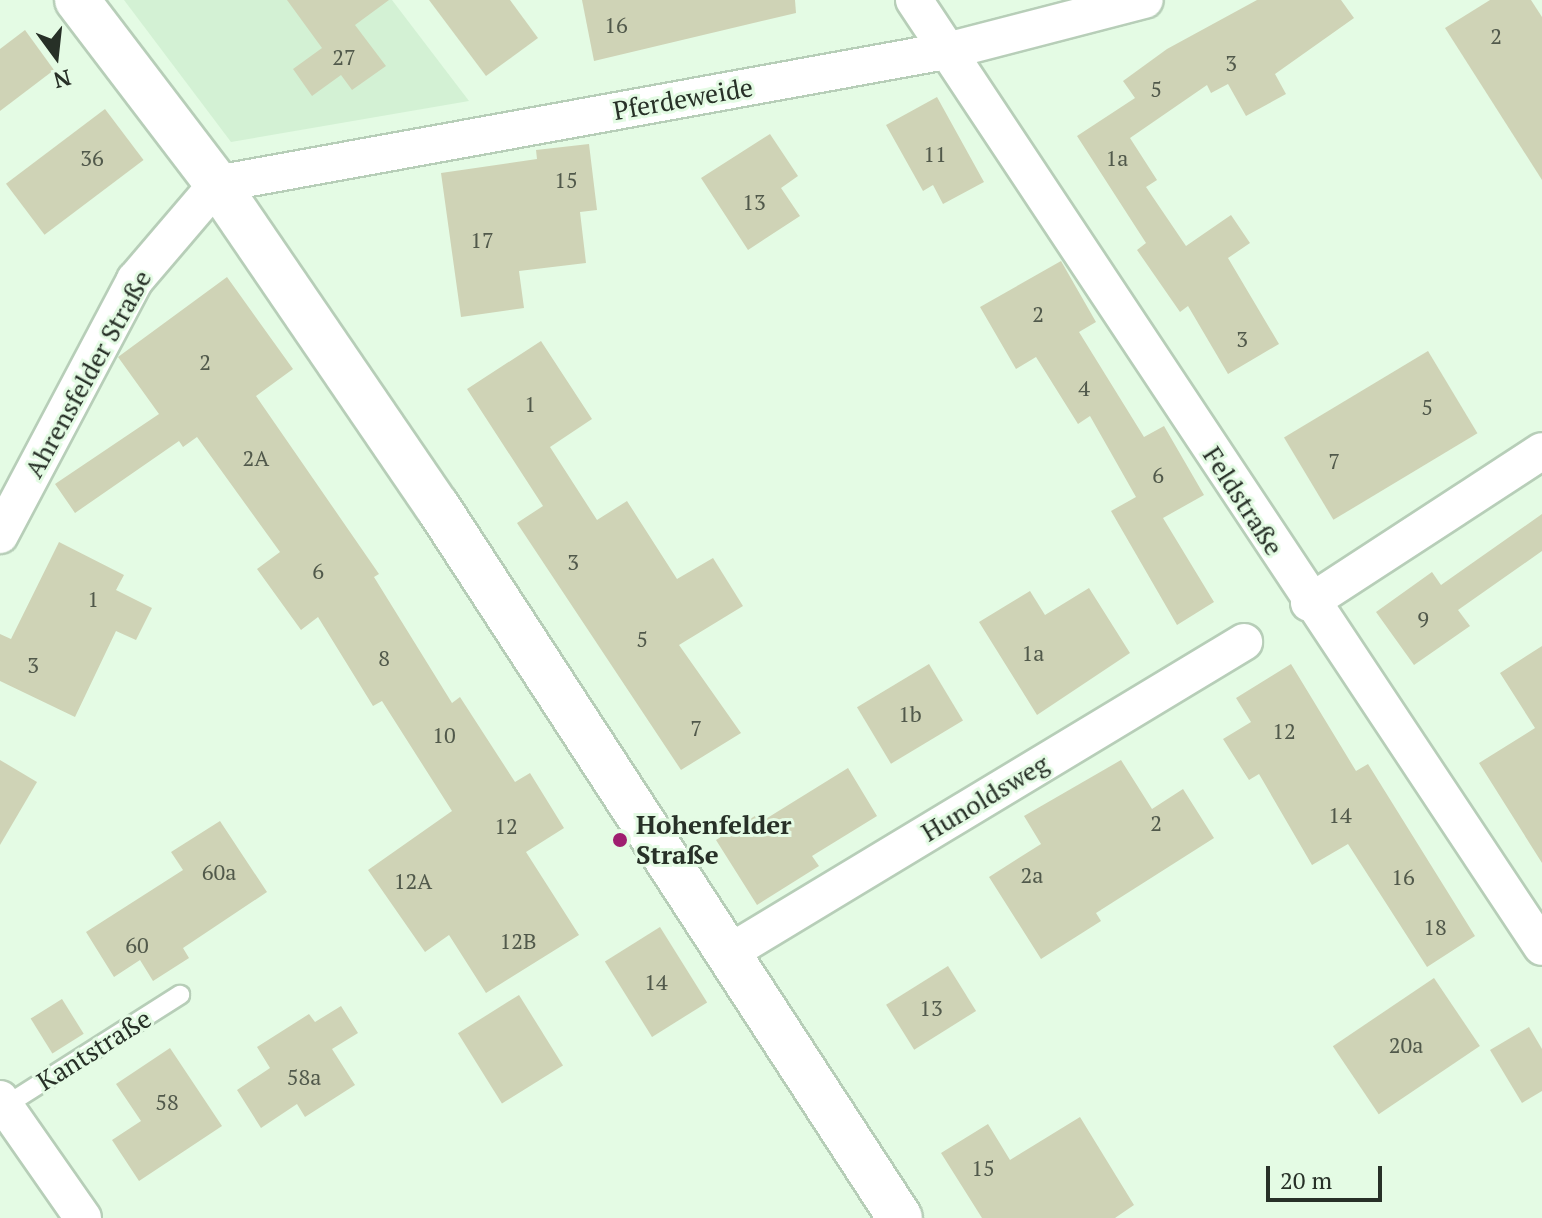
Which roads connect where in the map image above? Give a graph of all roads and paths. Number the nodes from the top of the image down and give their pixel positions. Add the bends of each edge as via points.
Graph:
1 (77, 0) edge
2 (914, 0) edge
3 (1145, 0) edge
4 (951, 50) junction
5 (217, 184) junction
6 (1542, 451) edge
7 (0, 535) edge
8 (1309, 603) junction
9 (1244, 642) dead end
10 (1542, 947) edge
11 (727, 954) junction
12 (180, 995) dead end
13 (4, 1101) edge
14 (83, 1218) edge
15 (900, 1218) edge

1 - 5 street
2 - 4 street, Feldstraße
3 - 4 street, Pferdeweide
4 - 5 street, Pferdeweide
4 - 8 street, Feldstraße
5 - 7 street, Ahrensfelder Straße via 135,280
5 - 11 street via 437,506
6 - 8 street
8 - 10 street, Feldstraße
9 - 11 street, Hunoldsweg
11 - 15 street
12 - 13 lane, Kantstraße
13 - 14 street, Kantstraße

